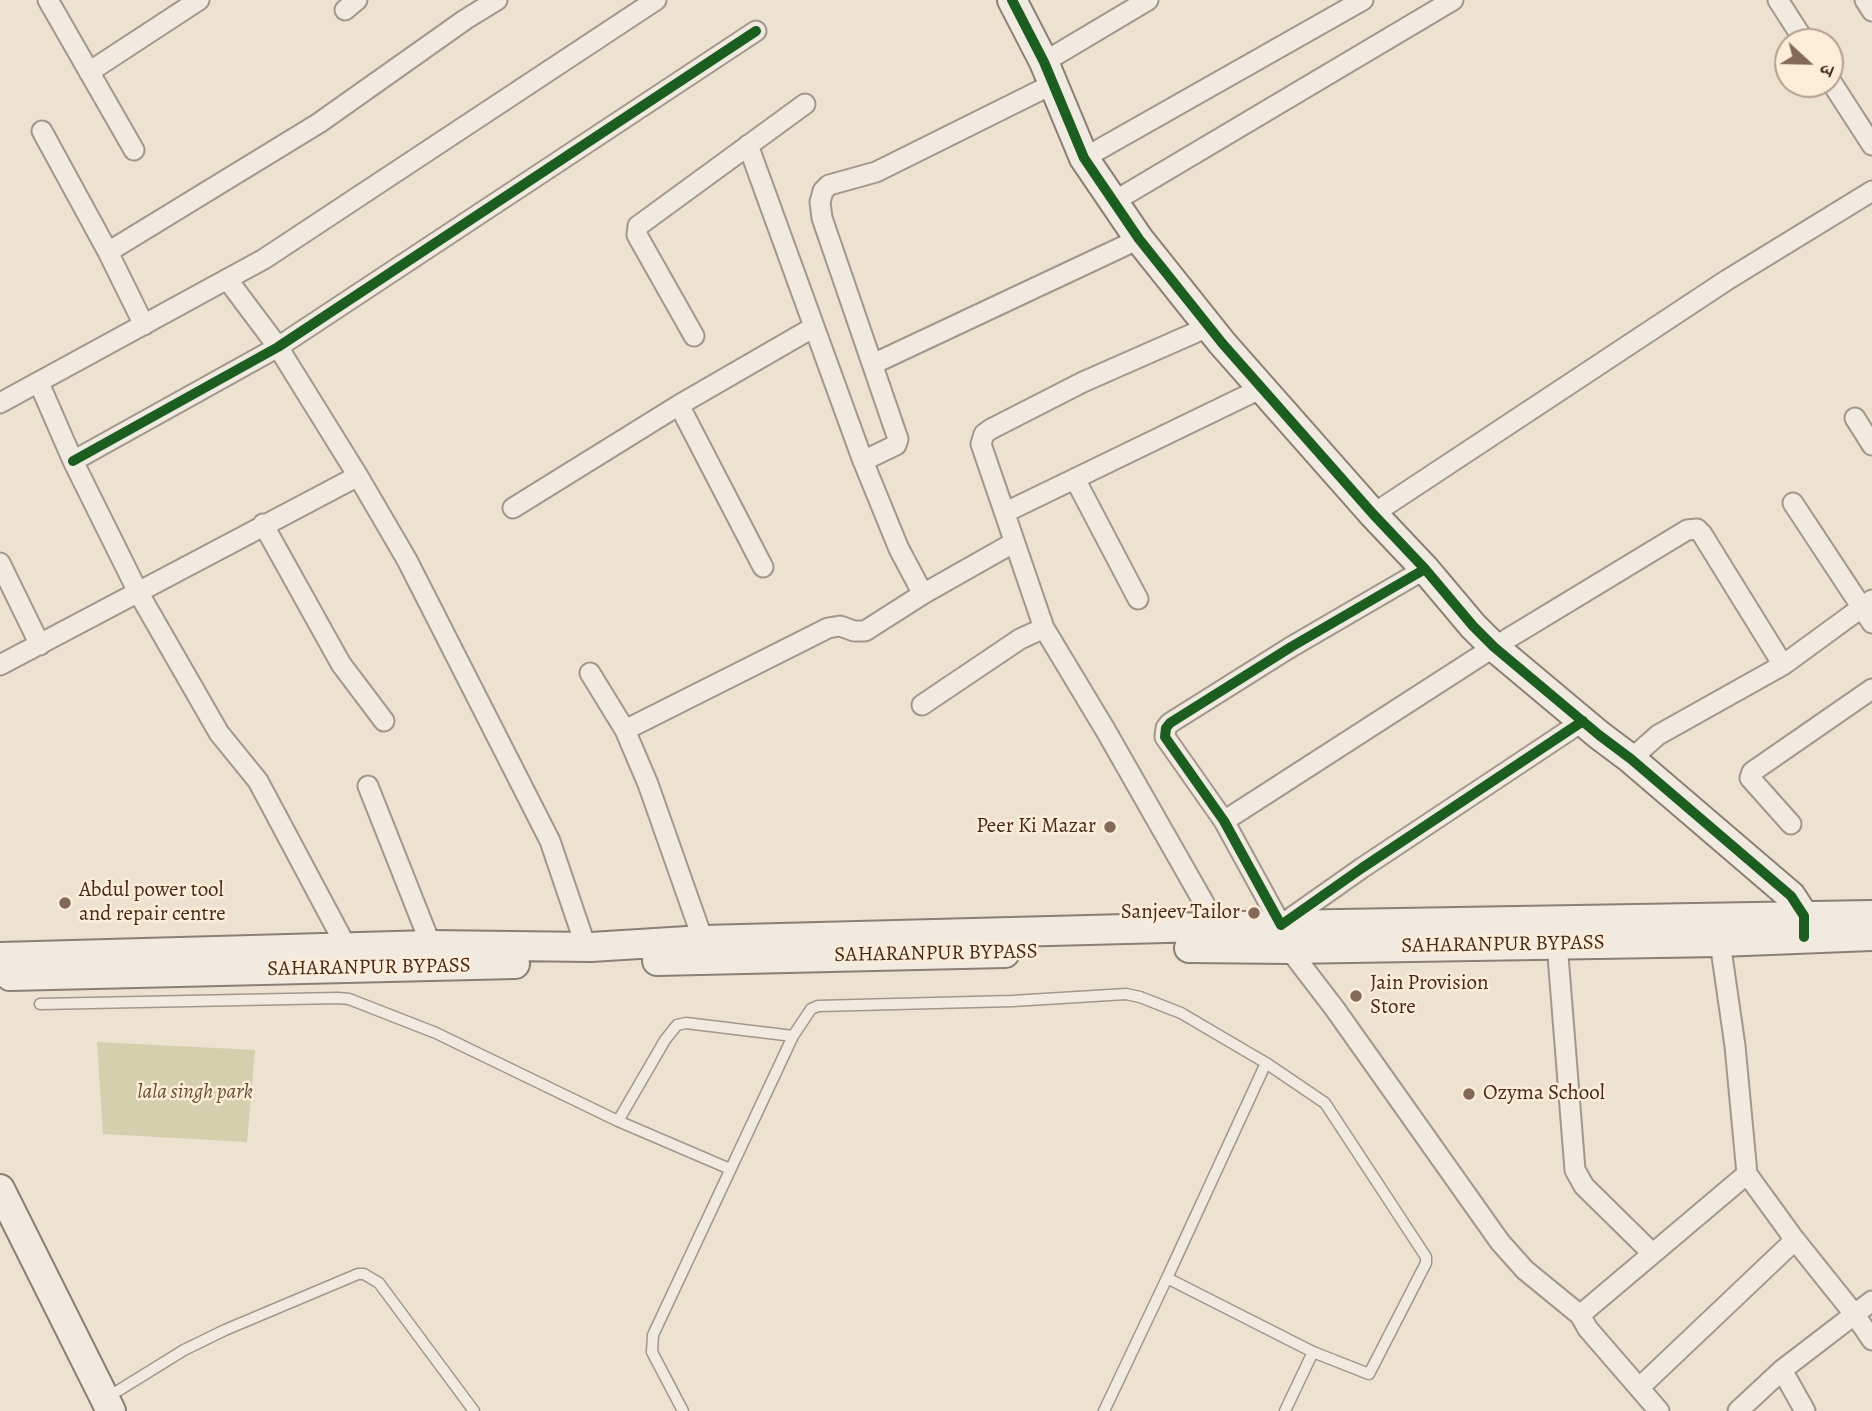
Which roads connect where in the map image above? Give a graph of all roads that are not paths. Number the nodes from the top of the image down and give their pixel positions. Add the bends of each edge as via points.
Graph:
1 (48, 0) edge
2 (199, 0) edge
3 (497, 0) edge
4 (656, 0) edge
5 (1012, 0) edge
6 (1148, 0) edge
7 (1363, 0) edge
8 (1453, 0) edge
9 (1778, 0) edge
10 (1865, 0) edge
11 (1872, 12) edge
12 (1796, 28) edge
13 (756, 31) dead end
14 (89, 72) junction
15 (1049, 73) junction
16 (1842, 98) edge
17 (806, 104) dead end
18 (42, 131) dead end
19 (748, 145) junction
20 (1872, 145) edge
21 (134, 150) dead end
22 (1084, 158) junction
23 (1872, 191) edge
24 (1113, 202) junction
25 (1139, 239) junction
26 (108, 252) junction
27 (227, 279) junction
28 (144, 325) junction
29 (814, 327) junction
30 (1208, 327) junction
31 (694, 336) dead end
32 (278, 347) junction
33 (873, 365) junction
34 (39, 383) junction
35 (1262, 388) junction
36 (0, 402) edge
37 (679, 405) junction
38 (1855, 418) dead end
39 (1872, 445) edge
40 (73, 461) junction
41 (863, 461) junction
42 (358, 475) junction
43 (1075, 479) junction
44 (1793, 503) dead end
45 (513, 508) dead end
46 (1006, 512) junction
47 (1373, 514) junction
48 (263, 524) junction
49 (1013, 543) junction
50 (0, 563) edge
51 (763, 567) dead end
52 (1425, 569) junction
53 (138, 593) junction
54 (923, 594) junction
55 (1138, 599) dead end
56 (1868, 610) edge
57 (1044, 628) junction
58 (40, 645) junction
59 (1494, 647) junction
60 (0, 665) edge
61 (1783, 665) junction
62 (590, 673) dead end
63 (1872, 688) edge
64 (922, 705) dead end
65 (384, 721) dead end
66 (1583, 721) junction
67 (625, 730) junction
68 (1632, 758) junction
69 (368, 786) dead end
70 (1224, 821) junction
71 (1791, 824) dead end
72 (1872, 915) edge
73 (1804, 927) junction
74 (1215, 928) junction
75 (1872, 936) edge
76 (1285, 937) junction
77 (703, 940) junction
78 (1720, 942) junction
79 (1557, 943) junction
80 (431, 945) junction
81 (586, 947) junction
82 (346, 948) junction
83 (0, 957) edge
84 (0, 977) edge
85 (40, 1004) dead end
86 (793, 1036) junction
87 (1266, 1063) junction
88 (618, 1121) junction
89 (730, 1169) junction
90 (1747, 1174) junction
91 (0, 1189) edge
92 (1795, 1240) junction
93 (1652, 1252) junction
94 (1167, 1278) junction
95 (1872, 1301) edge
96 (1580, 1315) junction
97 (1855, 1315) junction
98 (1872, 1340) edge
99 (1313, 1352) junction
100 (1782, 1370) junction
101 (1639, 1388) junction
102 (101, 1407) edge
103 (474, 1411) edge
104 (683, 1411) edge
105 (1104, 1411) edge
106 (1285, 1411) edge
107 (1659, 1411) edge
108 (1738, 1411) edge
109 (1805, 1411) edge

1 - 14 street
2 - 14 street
3 - 26 street via 319,123
4 - 27 street
5 - 15 main road
6 - 15 street
7 - 22 street
8 - 24 street
9 - 12 street
10 - 11 street
13 - 32 street
14 - 21 street
15 - 22 main road
15 - 33 street via 876,172 822,191 822,218
16 - 20 street
17 - 19 street
18 - 26 street
19 - 29 street
19 - 31 street via 637,230
22 - 24 main road
23 - 47 street
24 - 25 main road
25 - 30 main road
25 - 33 street
26 - 28 street
27 - 28 street
27 - 32 street
28 - 34 street
29 - 37 street
29 - 41 street
30 - 35 main road
30 - 46 street via 1083,382 984,434 981,444
32 - 40 street
32 - 42 street
33 - 41 street via 898,441
34 - 36 street
34 - 40 street
35 - 43 street
35 - 47 main road
37 - 45 street
37 - 51 street
38 - 39 street
40 - 53 street
41 - 54 street
42 - 48 street
42 - 81 street via 407,560 550,841
43 - 46 street
43 - 55 street
44 - 56 street
46 - 49 street
47 - 52 main road
48 - 53 street
48 - 65 street via 341,664
49 - 54 street
49 - 57 street
50 - 58 street
52 - 59 main road
52 - 70 street via 1166,728 1165,737
53 - 58 street
53 - 82 street via 219,733 258,781
54 - 67 street via 865,631 828,628
56 - 61 street
57 - 64 street via 1020,639
57 - 74 street
58 - 60 street
59 - 61 street via 1687,530 1697,529
59 - 66 main road
59 - 70 street
61 - 68 street via 1658,735
62 - 67 street
63 - 71 street via 1752,772 1750,778
66 - 68 main road
66 - 76 street via 1362,868
67 - 77 street
68 - 73 main road via 1791,896
69 - 80 street
70 - 76 street
72 - 73 main road
73 - 75 main road, SAHARANPUR BYPASS
73 - 76 main road
73 - 78 main road, SAHARANPUR BYPASS
74 - 76 main road
74 - 77 main road
76 - 79 main road, SAHARANPUR BYPASS
76 - 84 main road, SAHARANPUR BYPASS via 1224,947
76 - 96 street via 1500,1242 1525,1270
77 - 81 main road
78 - 79 main road, SAHARANPUR BYPASS
78 - 90 street
79 - 93 street via 1575,1170 1584,1186
80 - 81 main road
80 - 82 main road
82 - 83 main road
85 - 88 lane via 349,999 436,1033
86 - 87 lane via 818,1006 1126,994 1181,1013
86 - 88 lane via 677,1025
86 - 89 lane
87 - 94 lane
87 - 99 lane via 1325,1103 1426,1257 1369,1374
88 - 89 lane
89 - 104 lane via 653,1335 652,1352
90 - 92 street
90 - 93 street
91 - 102 main road
92 - 97 street
92 - 101 street
93 - 96 street
94 - 99 lane
94 - 105 lane
95 - 97 street
96 - 101 street
97 - 98 street
97 - 100 street
99 - 106 lane
100 - 108 street
100 - 109 street
101 - 107 street
102 - 103 lane via 184,1350 365,1274 379,1283

